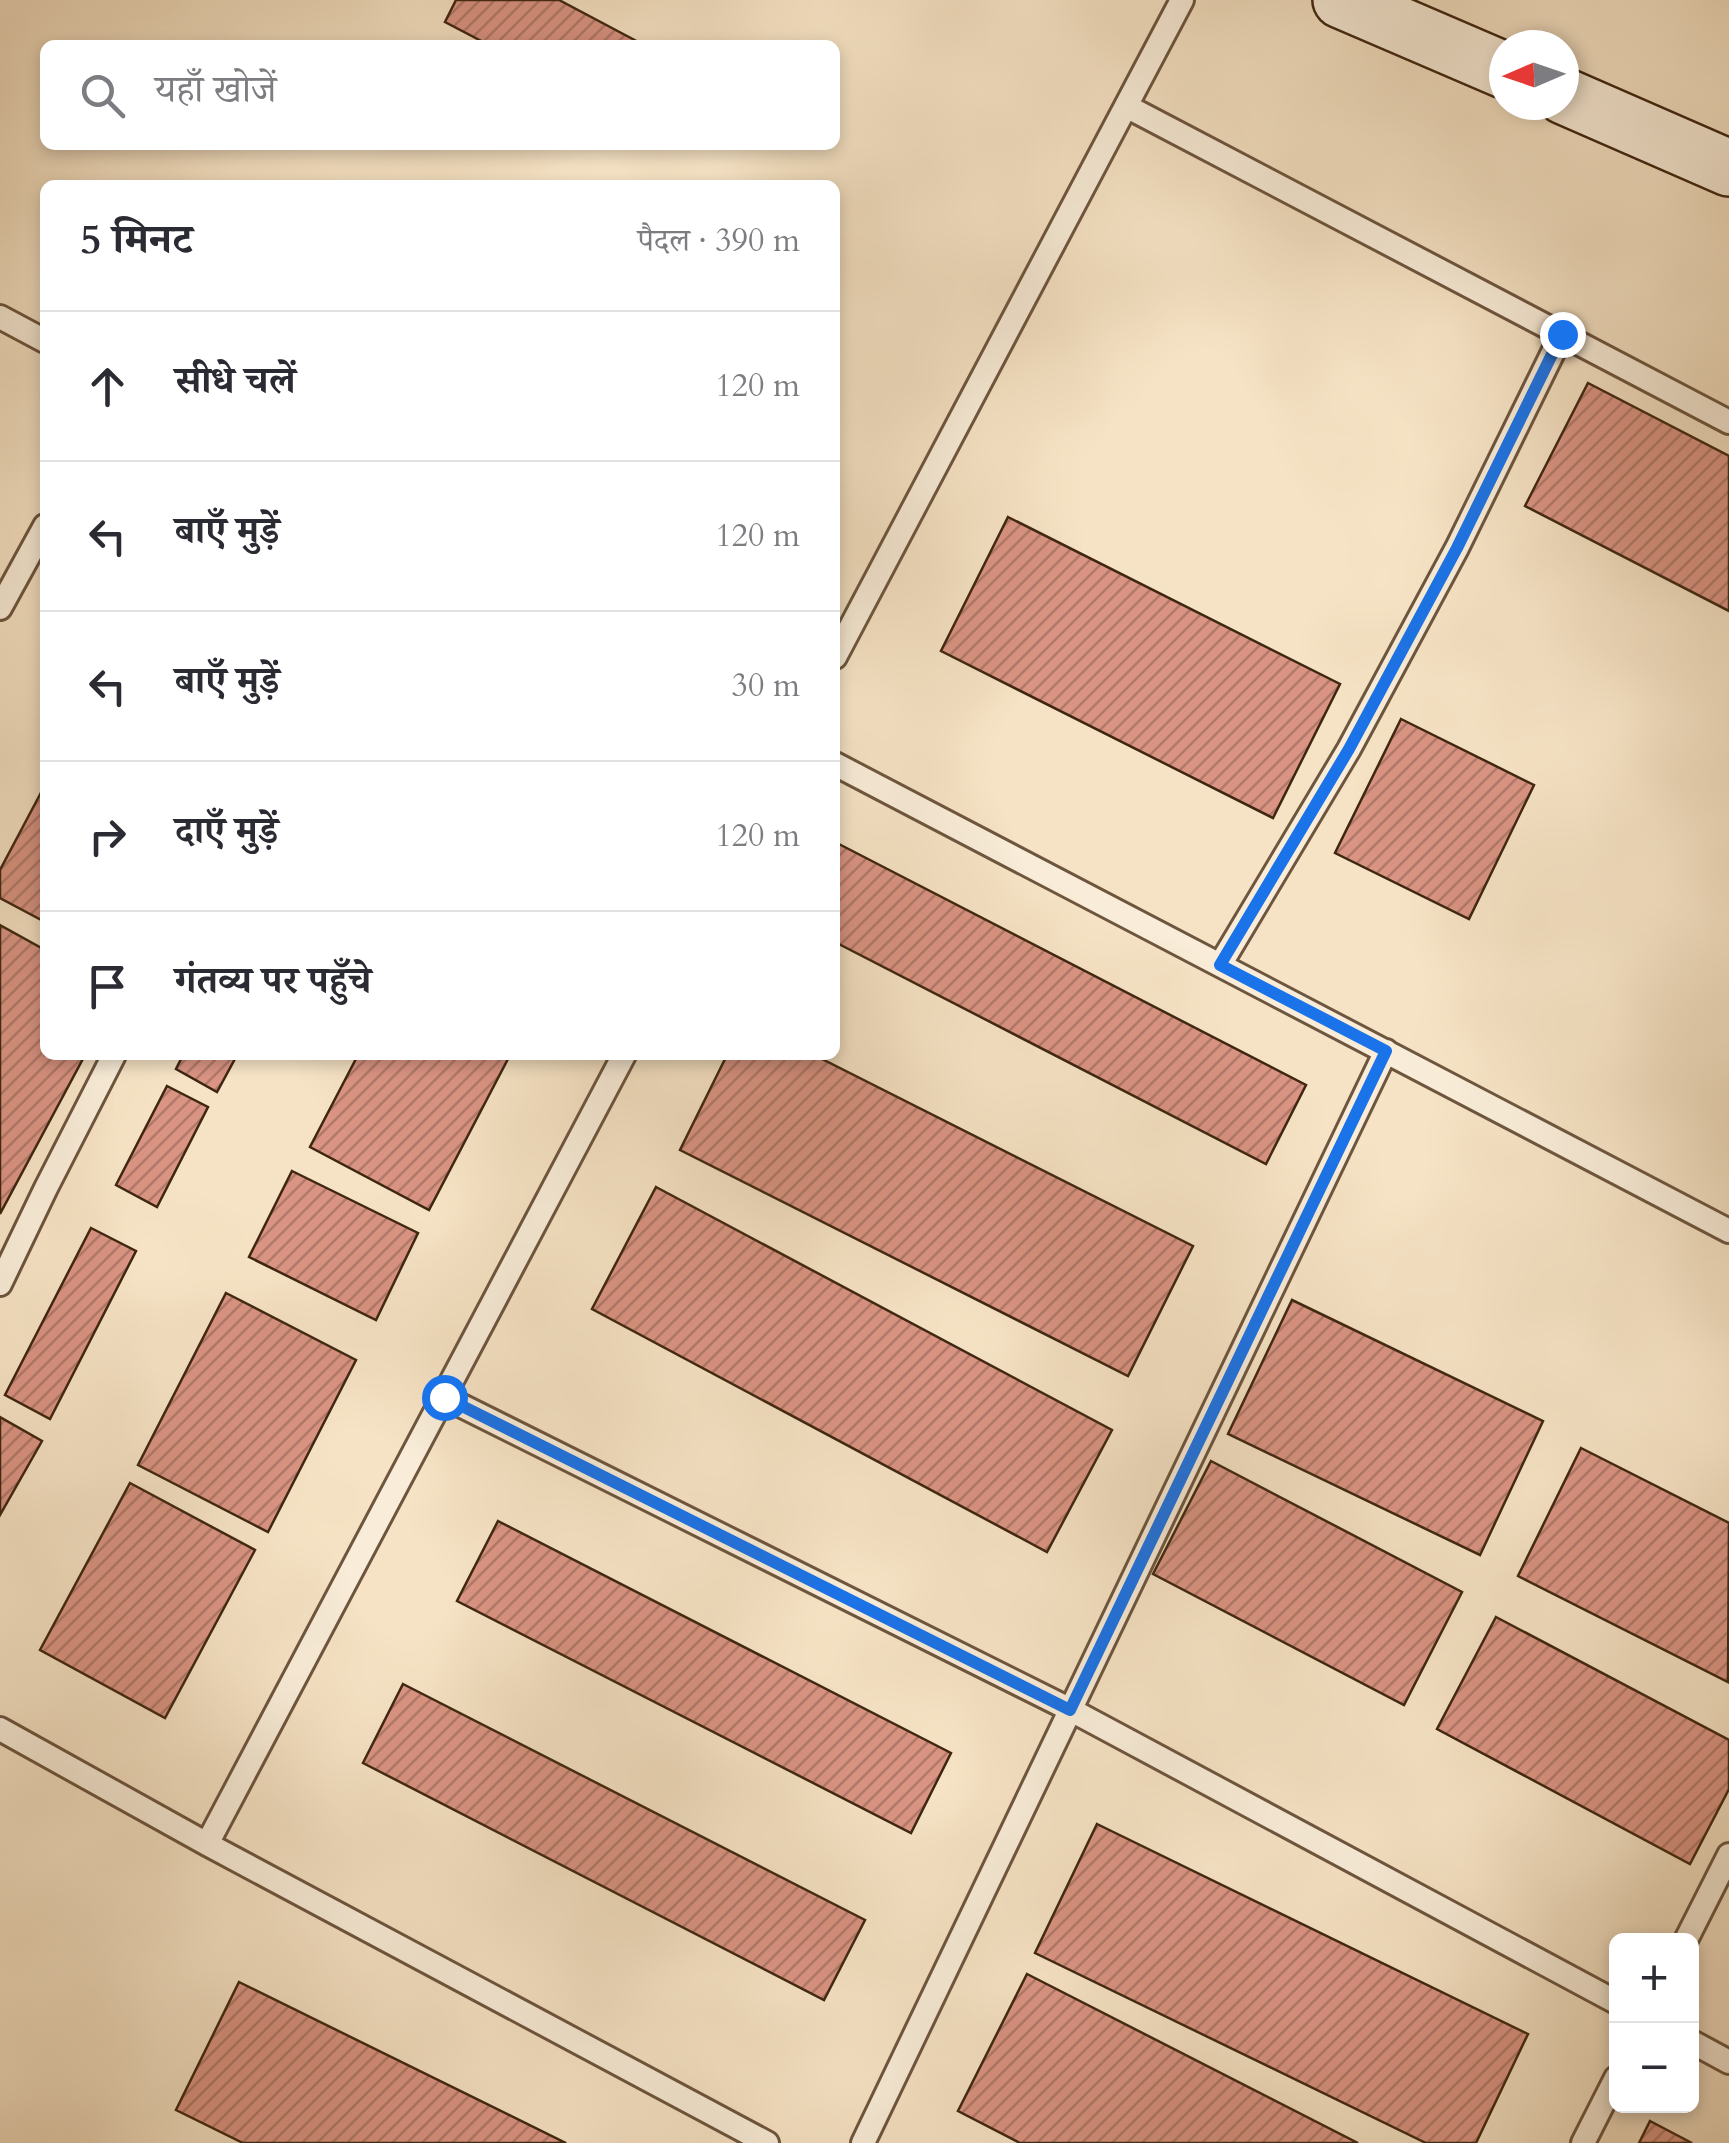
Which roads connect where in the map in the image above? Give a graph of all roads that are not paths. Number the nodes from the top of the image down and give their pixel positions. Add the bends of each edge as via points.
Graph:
1 (1182, 0) edge
2 (1341, 0) edge
3 (1489, 64) edge
4 (1579, 103) edge
5 (1126, 106) junction
6 (1729, 168) edge
7 (0, 318) edge
8 (1562, 334) junction
9 (40, 338) edge
10 (1729, 422) edge
11 (40, 535) edge
12 (0, 608) edge
13 (840, 647) edge
14 (840, 767) edge
15 (1220, 965) junction
16 (1386, 1051) junction
17 (111, 1060) edge
18 (621, 1060) edge
19 (1729, 1231) edge
20 (0, 1284) edge
21 (444, 1397) junction
22 (1070, 1710) junction
23 (0, 1729) edge
24 (207, 1844) junction
25 (1729, 1855) edge
26 (1690, 1933) edge
27 (1609, 1998) edge
28 (1699, 2046) edge
29 (1729, 2062) edge
30 (1609, 2092) edge
31 (767, 2143) edge
32 (864, 2143) edge
33 (1584, 2143) edge

1 - 5 lane
2 - 3 main road
4 - 6 main road
5 - 8 lane
5 - 13 lane
7 - 9 lane
8 - 10 lane
8 - 15 lane via 1349,749
11 - 12 lane
14 - 15 lane
15 - 16 lane
16 - 19 lane
16 - 22 lane
17 - 20 lane
18 - 21 lane
21 - 22 lane
21 - 24 lane
22 - 27 lane
22 - 32 lane
23 - 24 lane
24 - 31 lane
25 - 26 lane
28 - 29 lane
30 - 33 lane

